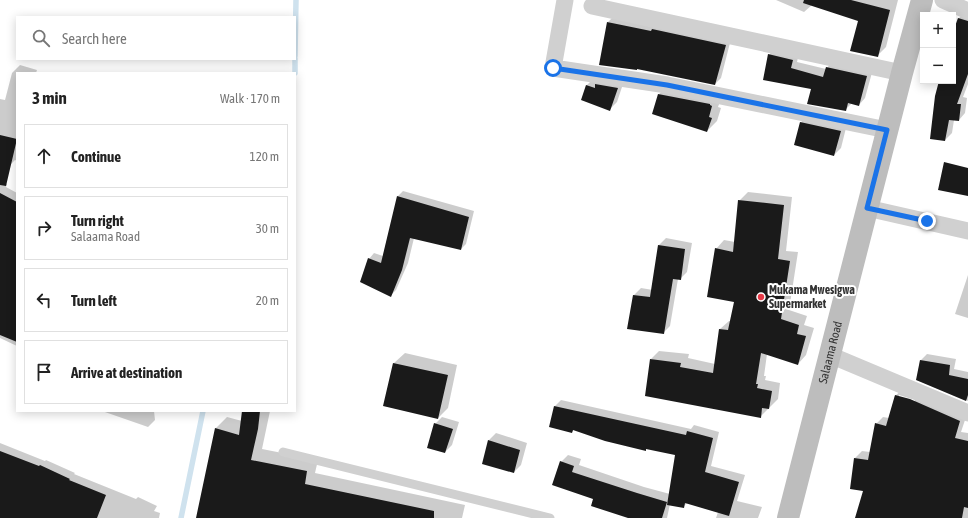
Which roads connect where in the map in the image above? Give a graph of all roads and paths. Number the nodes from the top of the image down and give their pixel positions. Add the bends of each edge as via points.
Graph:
1 (566, 0) edge
2 (922, 0) edge
3 (943, 0) edge
4 (592, 6) dead end
5 (968, 11) edge
6 (902, 73) junction
7 (887, 130) junction
8 (867, 208) junction
9 (968, 231) edge
10 (830, 355) junction
11 (968, 414) edge
12 (283, 452) dead end
13 (550, 518) edge
14 (788, 518) edge

1 - 7 street via 553,68 667,85
2 - 6 main road, Salaama Road
3 - 5 street
4 - 6 street
6 - 7 main road, Salaama Road
7 - 8 main road, Salaama Road
8 - 9 street
8 - 10 main road, Salaama Road
10 - 11 street
10 - 14 main road, Salaama Road
12 - 13 lane

